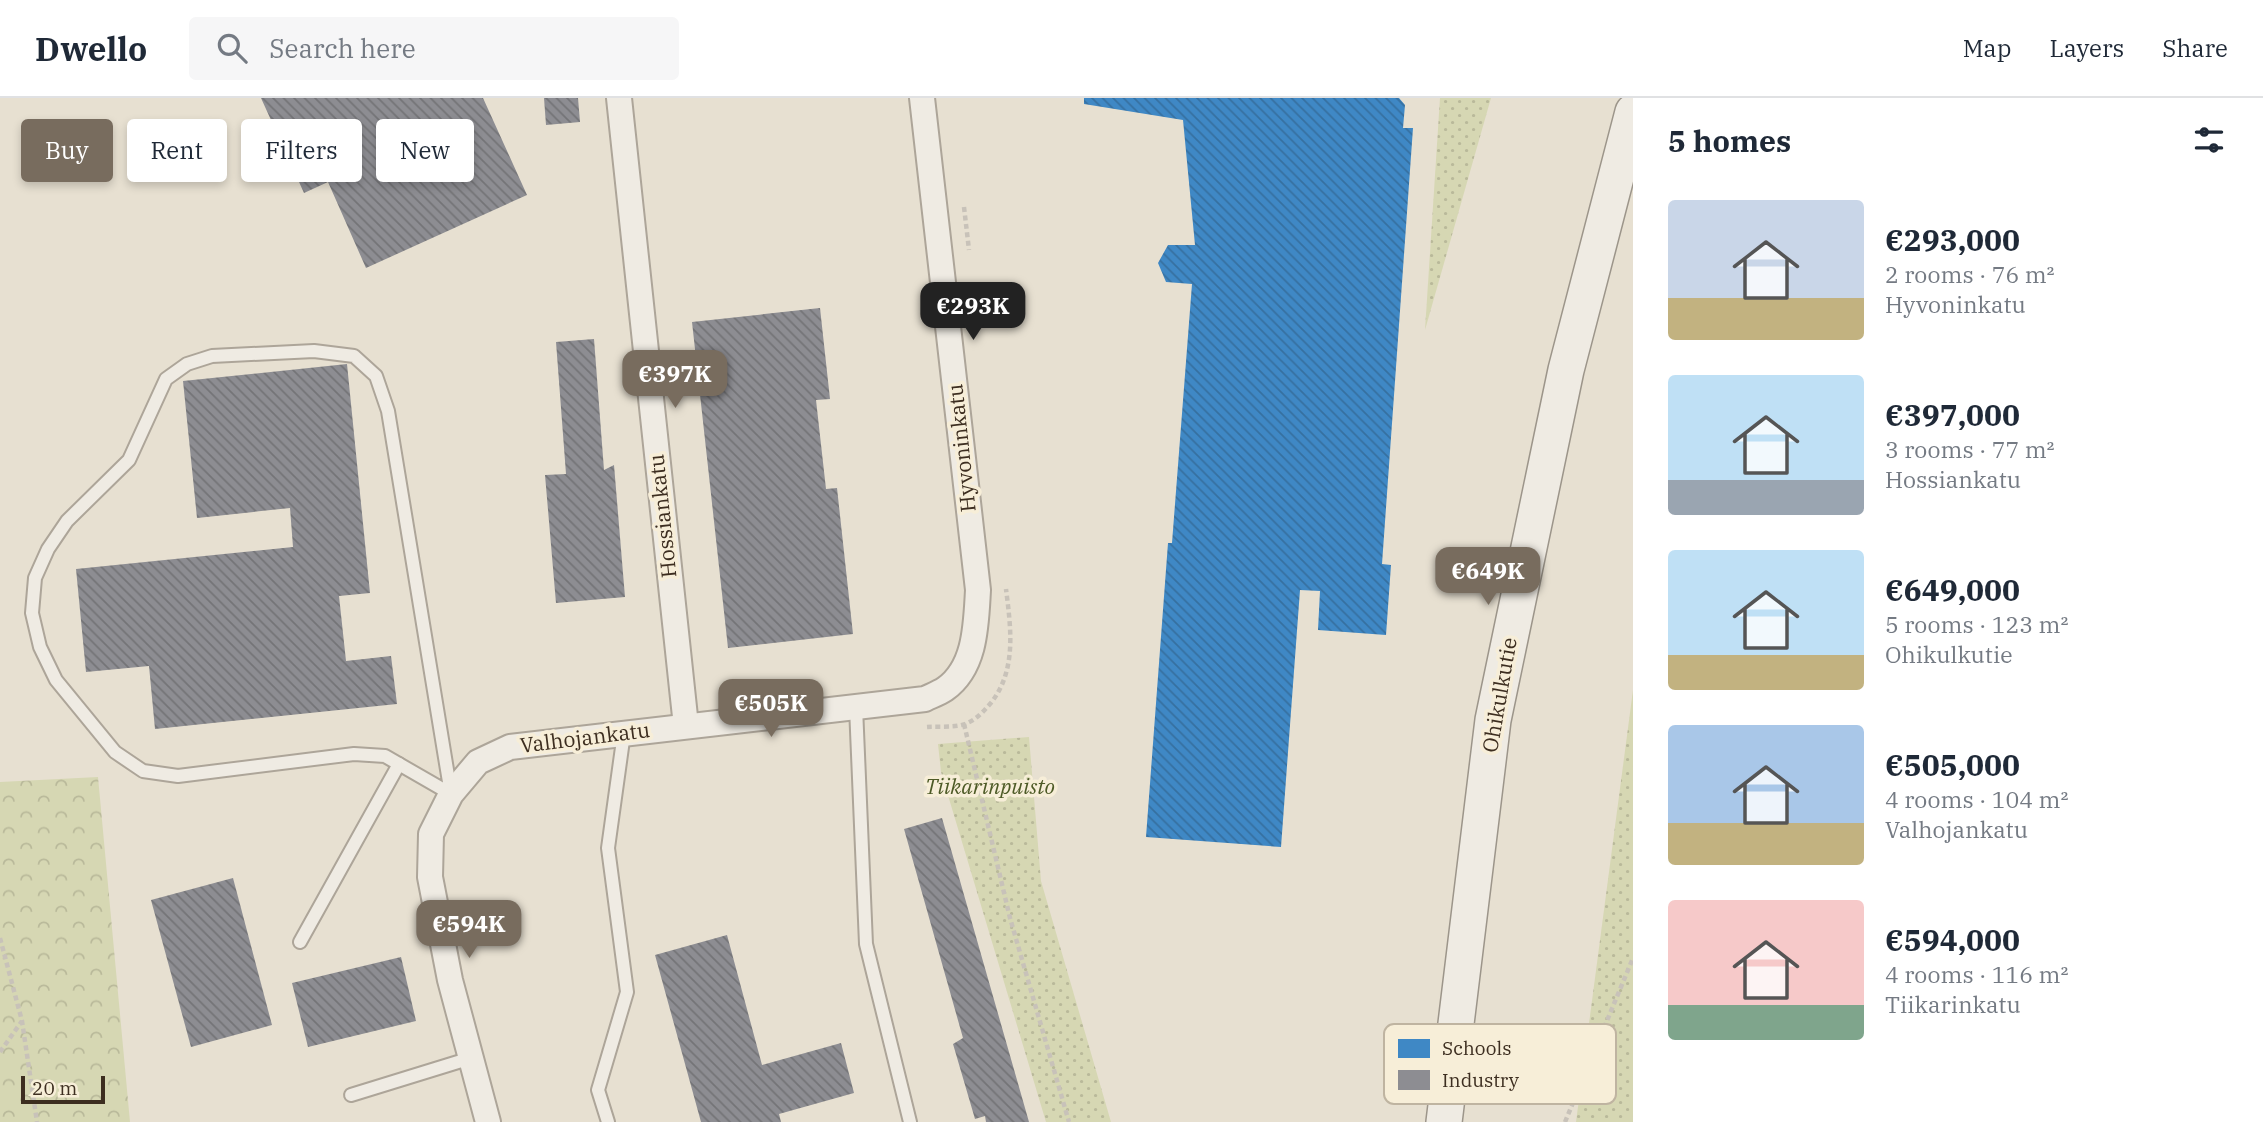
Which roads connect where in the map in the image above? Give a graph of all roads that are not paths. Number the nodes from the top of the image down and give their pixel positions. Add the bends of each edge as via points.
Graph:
1 (619, 98) edge
2 (922, 98) edge
3 (1633, 112) edge
4 (978, 590) joint
5 (856, 707) junction
6 (685, 726) junction
7 (624, 733) junction
8 (399, 764) junction
9 (451, 794) junction
10 (300, 942) dead end
11 (1456, 1024) edge
12 (471, 1058) junction
13 (351, 1096) dead end
14 (1446, 1104) edge
15 (488, 1122) edge
16 (608, 1122) edge
17 (910, 1122) edge
18 (1444, 1122) edge

1 - 6 street, Hossiankatu
2 - 4 street, Hyvoninkatu
3 - 11 main road, Ohikulkutie via 1566,370 1493,720
4 - 5 street, Valhojankatu via 976,632 963,671 946,688 925,699
5 - 6 street, Valhojankatu
5 - 17 lane via 866,944
6 - 7 street, Valhojankatu
7 - 9 street, Valhojankatu via 510,747 478,762
7 - 16 lane via 608,848 628,992 598,1090
8 - 9 lane
8 - 9 lane via 385,756 354,754 178,776 143,771 115,752 56,680 40,647 32,613 35,578 67,521 129,460 166,379 187,364 212,356 314,351 354,356 376,376 388,411
8 - 10 lane
9 - 12 street, Valhojankatu via 431,834 430,877
12 - 13 lane
12 - 15 street, Valhojankatu
14 - 18 main road, Ohikulkutie

